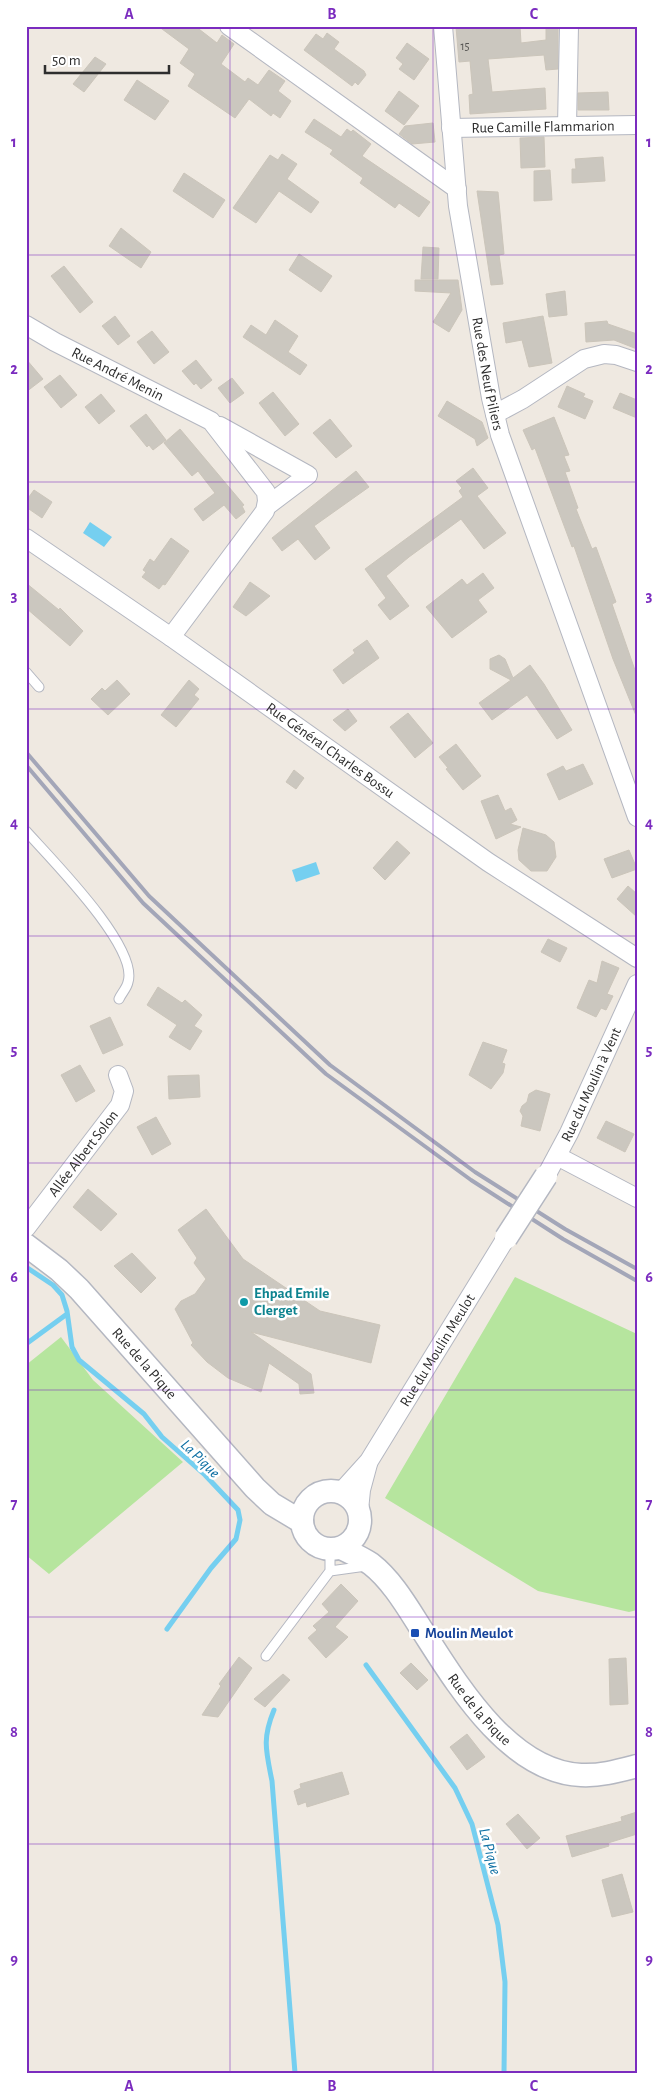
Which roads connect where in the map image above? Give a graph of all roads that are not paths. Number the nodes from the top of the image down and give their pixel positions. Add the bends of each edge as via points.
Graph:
1 (229, 26) edge
2 (443, 26) edge
3 (569, 26) edge
4 (637, 125) edge
5 (567, 126) junction
6 (451, 128) junction
7 (457, 190) junction
8 (26, 325) edge
9 (637, 362) edge
10 (495, 414) junction
11 (211, 421) junction
12 (267, 506) junction
13 (26, 538) edge
14 (171, 637) junction
15 (26, 672) edge
16 (40, 686) dead end
17 (637, 817) edge
18 (26, 831) edge
19 (637, 958) edge
20 (637, 984) edge
21 (118, 999) dead end
22 (118, 1074) dead end
23 (557, 1156) junction
24 (546, 1176) joint
25 (637, 1198) edge
26 (26, 1228) edge
27 (506, 1238) joint
28 (26, 1245) edge
29 (369, 1461) junction
30 (255, 1488) junction
31 (341, 1492) junction
32 (310, 1499) junction
33 (359, 1510) junction
34 (302, 1522) junction
35 (358, 1532) junction
36 (334, 1556) junction
37 (372, 1565) junction
38 (266, 1656) dead end
39 (637, 1766) edge

1 - 7 street
2 - 6 street, Rue des Neuf Piliers
3 - 5 street
4 - 5 street, Rue Camille Flammarion
5 - 6 street, Rue Camille Flammarion
6 - 7 street, Rue des Neuf Piliers
7 - 10 street, Rue des Neuf Piliers
8 - 11 street, Rue André Menin
9 - 10 street via 604,354 584,359
10 - 17 street, Rue des Neuf Piliers
11 - 12 street, Rue André Menin via 262,485
11 - 12 street, Rue André Menin via 308,476
12 - 14 street, Rue André Menin
13 - 14 street, Rue Général Charles Bossu
14 - 19 street, Rue Général Charles Bossu via 488,862
15 - 16 lane
18 - 21 lane via 116,938 126,961 129,981
20 - 23 street, Rue du Moulin à Vent
22 - 26 street, Allée Albert Solon via 124,1091 123,1100
23 - 24 street, Rue du Moulin à Vent
23 - 25 street
24 - 27 street, bridge
27 - 29 street, Rue du Moulin Meulot
28 - 30 street, Rue de la Pique via 79,1289
29 - 31 street, Rue du Moulin Meulot
29 - 33 street, Rue du Moulin Meulot
30 - 32 street, Rue de la Pique via 287,1499
30 - 34 street, Rue de la Pique via 272,1504
31 - 32 street via 325,1491
31 - 33 street via 355,1502
32 - 34 street via 302,1514
33 - 35 street
34 - 36 street via 308,1538
35 - 36 street
35 - 37 street, Rue de la Pique
36 - 37 street, Rue de la Pique
36 - 38 lane
37 - 39 street, Rue de la Pique via 406,1604 461,1690 488,1723 530,1758 580,1776 601,1775

